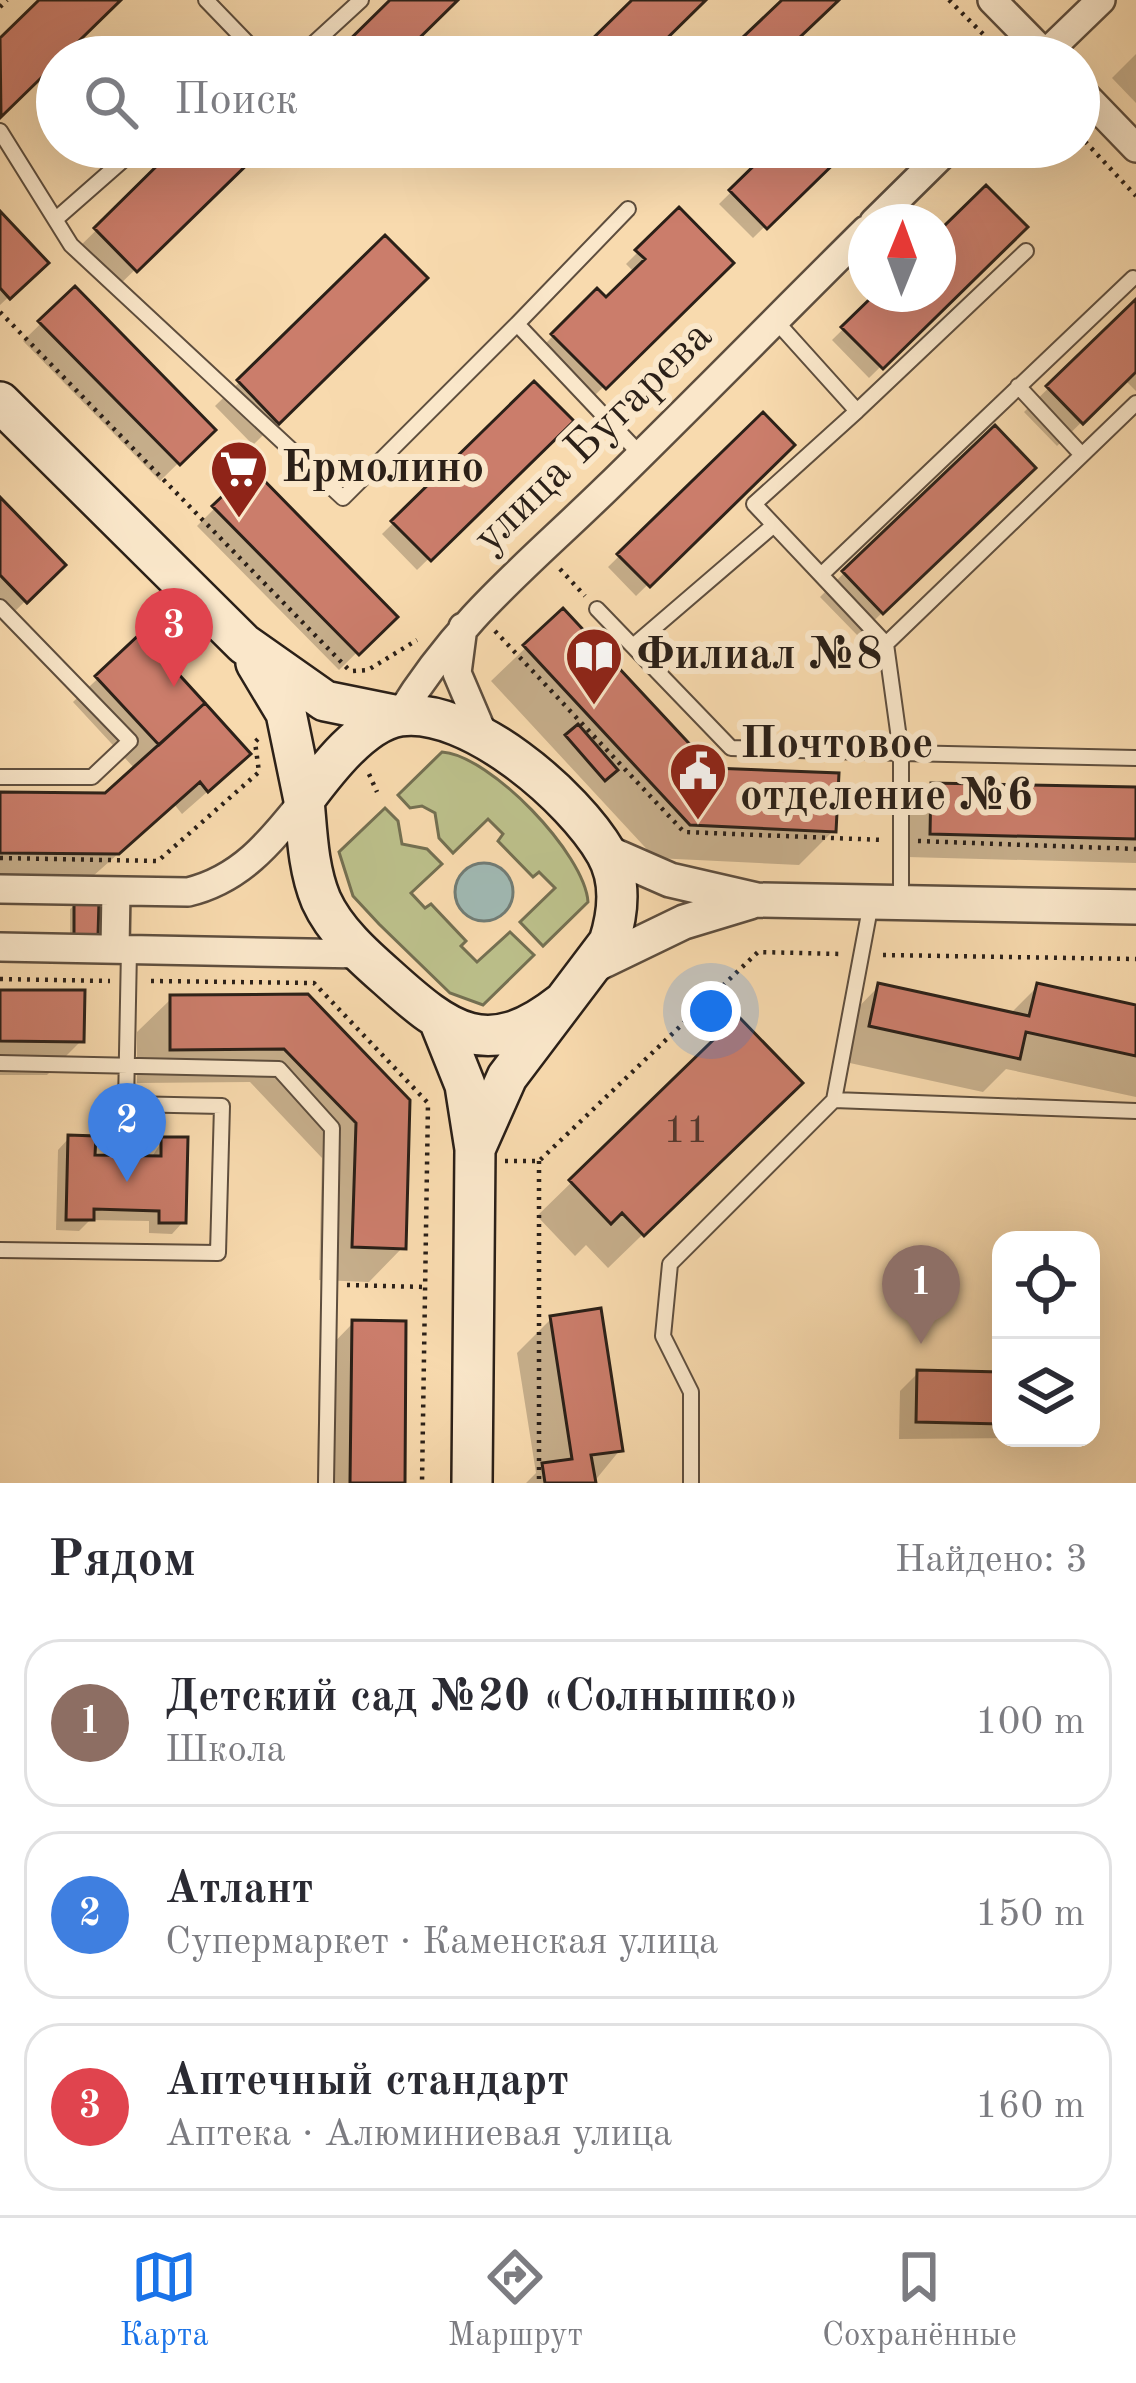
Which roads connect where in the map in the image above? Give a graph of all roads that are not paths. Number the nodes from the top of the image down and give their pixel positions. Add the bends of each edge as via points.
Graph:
1 (206, 0) edge
2 (361, 0) edge
3 (992, 0) edge
4 (1101, 0) edge
5 (237, 36) edge
6 (322, 36) edge
7 (1026, 36) edge
8 (1065, 36) edge
9 (1100, 111) edge
10 (0, 131) edge
11 (1136, 148) edge
12 (114, 168) edge
13 (929, 168) edge
14 (892, 204) edge
15 (628, 208) dead end
16 (56, 219) junction
17 (848, 248) edge
18 (1026, 251) dead end
19 (1133, 278) dead end
20 (775, 320) junction
21 (517, 324) junction
22 (1018, 386) junction
23 (0, 402) edge
24 (1136, 403) edge
25 (857, 411) junction
26 (641, 455) junction
27 (1082, 455) junction
28 (774, 525) junction
29 (821, 575) junction
30 (0, 607) edge
31 (597, 609) road end
32 (475, 621) junction
33 (886, 644) junction
34 (633, 646) junction
35 (297, 702) junction
36 (399, 716) junction
37 (482, 734) junction
38 (901, 753) junction
39 (1136, 758) edge
40 (0, 777) edge
41 (304, 800) junction
42 (606, 852) junction
43 (0, 889) edge
44 (116, 891) junction
45 (758, 900) junction
46 (886, 903) junction
47 (1136, 907) edge
48 (0, 947) edge
49 (122, 950) junction
50 (361, 954) junction
51 (595, 965) junction
52 (562, 1003) junction
53 (441, 1025) junction
54 (0, 1063) edge
55 (127, 1064) junction
56 (834, 1100) junction
57 (1136, 1112) edge
58 (475, 1149) junction
59 (0, 1250) edge
60 (326, 1483) edge
61 (472, 1483) edge
62 (691, 1483) edge

1 - 5 lane
2 - 6 lane
3 - 7 street
4 - 8 street
9 - 11 street
10 - 16 lane
12 - 16 lane
13 - 14 street
15 - 21 lane
16 - 21 lane via 71,245 343,498
17 - 20 street, улица Бугарева
18 - 25 lane
19 - 22 lane
20 - 25 lane
20 - 26 street, улица Бугарева
21 - 26 lane
22 - 27 lane
22 - 29 lane
23 - 35 main road
24 - 27 lane
25 - 28 lane via 754,504
26 - 32 street, улица Бугарева
27 - 33 lane
28 - 29 lane
28 - 34 lane
29 - 33 lane
30 - 40 lane via 130,741 92,777
31 - 34 lane
32 - 36 street, улица Бугарева
32 - 37 street via 458,674
33 - 38 lane
34 - 38 lane via 731,748
35 - 36 main road
35 - 41 main road
36 - 37 main road
36 - 41 main road via 355,744
37 - 42 main road
38 - 39 lane
38 - 46 lane
41 - 44 street via 229,878 188,892
41 - 50 main road via 322,902
42 - 45 street via 670,880
42 - 51 main road via 617,918
43 - 44 street
44 - 49 street
45 - 46 street
45 - 51 street via 684,922
46 - 47 street
46 - 56 lane via 861,954
48 - 49 street
49 - 50 street
49 - 55 lane
50 - 53 main road
51 - 52 main road
52 - 53 main road via 502,1036
52 - 58 main road via 507,1078
53 - 58 main road via 465,1085
54 - 55 lane
55 - 59 lane via 126,1104 222,1106 218,1253
55 - 60 lane via 279,1069 332,1128
56 - 57 lane
56 - 62 lane via 670,1264 663,1336 692,1392
58 - 61 main road

